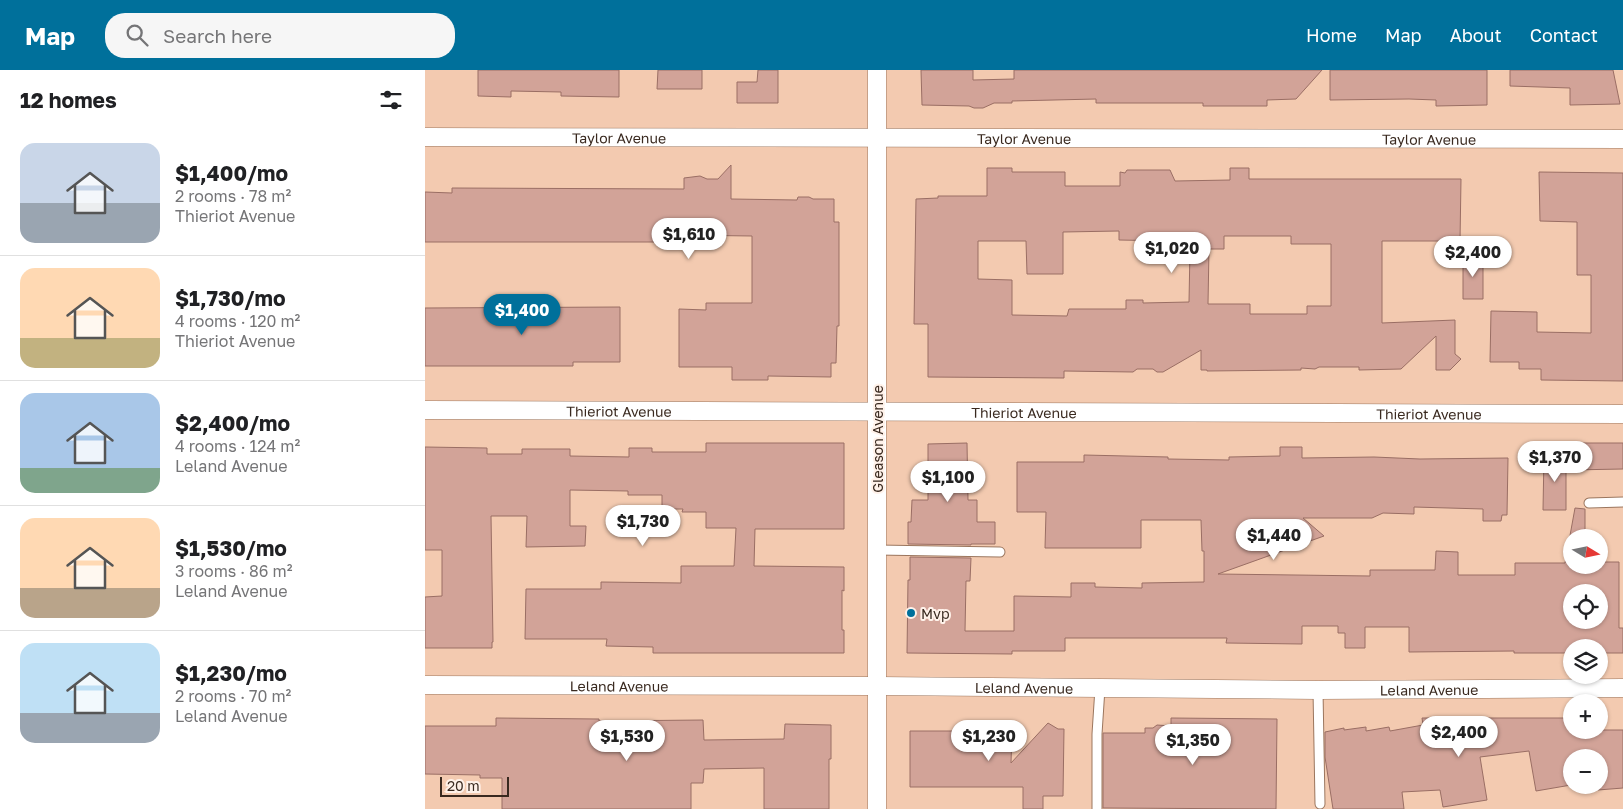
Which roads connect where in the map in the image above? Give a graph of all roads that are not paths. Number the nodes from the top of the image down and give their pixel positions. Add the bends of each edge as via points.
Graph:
1 (877, 70) edge
2 (425, 137) edge
3 (877, 137) junction
4 (1623, 139) edge
5 (425, 410) edge
6 (877, 412) junction
7 (1623, 414) edge
8 (1623, 502) edge
9 (1589, 503) dead end
10 (877, 550) junction
11 (1000, 552) dead end
12 (425, 685) edge
13 (877, 686) junction
14 (1099, 688) junction
15 (1623, 688) edge
16 (1318, 690) junction
17 (1319, 804) dead end
18 (877, 809) edge
19 (1097, 809) edge

1 - 3 street, Gleason Avenue
2 - 3 street, Taylor Avenue
3 - 4 street, Taylor Avenue
3 - 6 street, Gleason Avenue
5 - 6 street, Thieriot Avenue
6 - 7 street, Thieriot Avenue
6 - 10 street, Gleason Avenue
8 - 9 lane
10 - 11 lane
10 - 13 street, Gleason Avenue
12 - 13 street, Leland Avenue
13 - 14 street, Leland Avenue
13 - 18 street, Gleason Avenue
14 - 16 street, Leland Avenue
14 - 19 lane
15 - 16 street, Leland Avenue
16 - 17 lane

